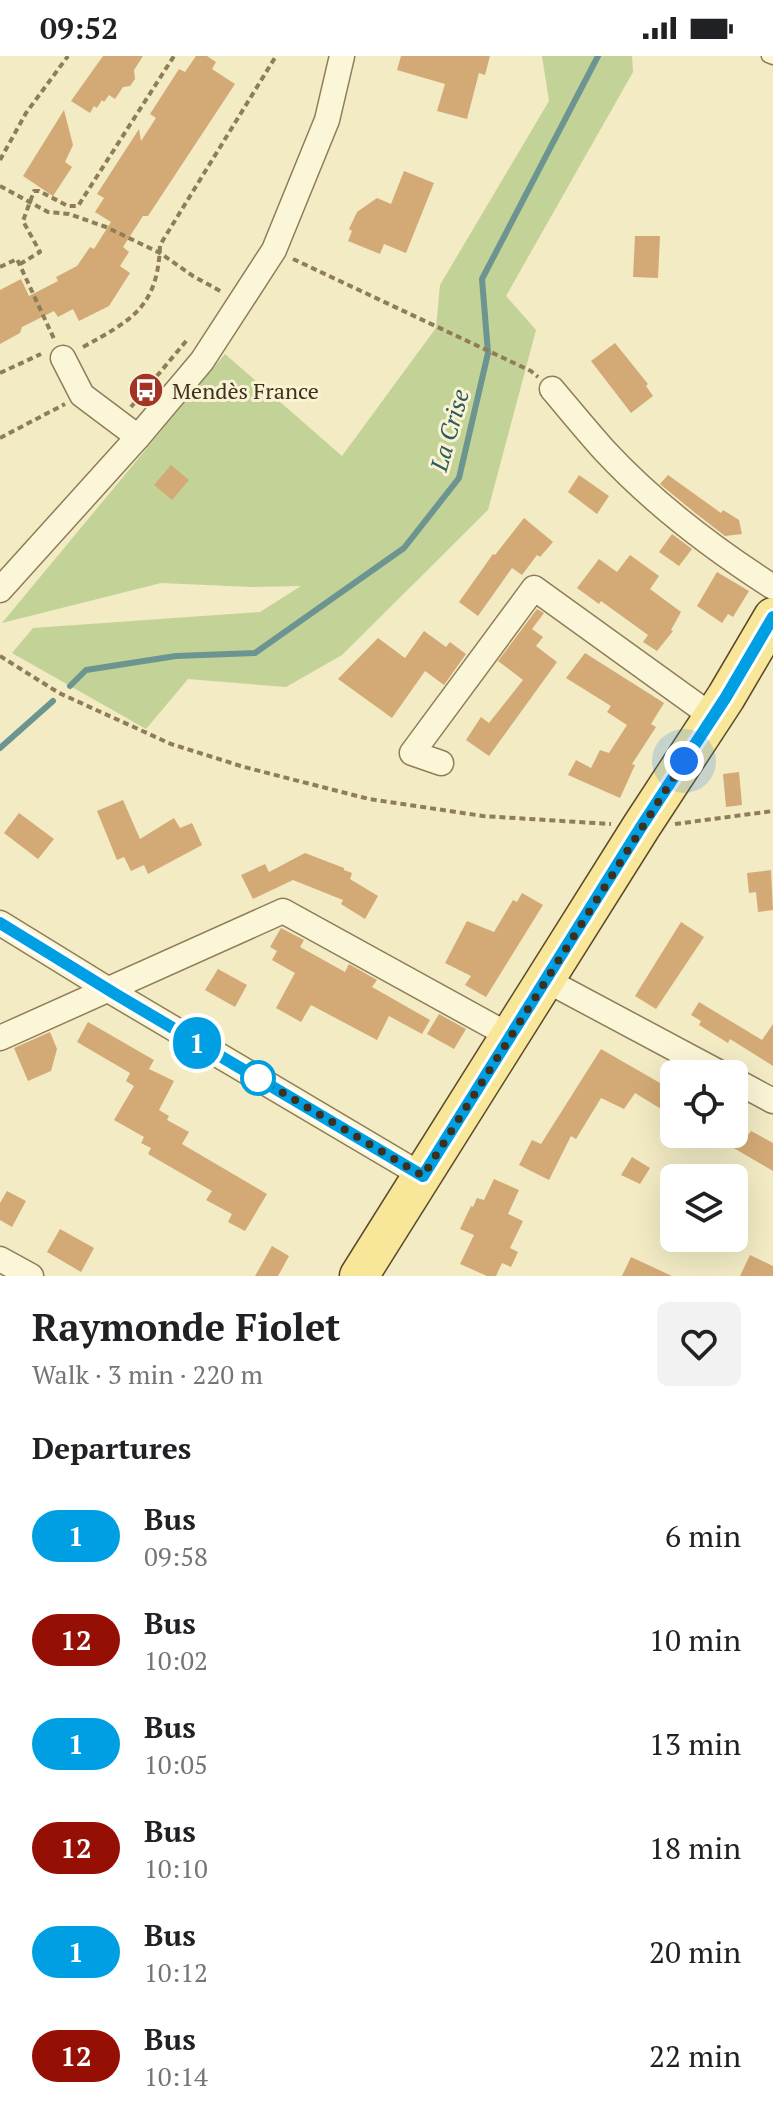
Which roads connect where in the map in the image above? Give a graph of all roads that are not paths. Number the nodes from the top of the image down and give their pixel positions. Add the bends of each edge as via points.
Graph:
1 (342, 56) edge
2 (63, 358) road end
3 (552, 389) road end
4 (138, 437) junction
5 (773, 587) edge
6 (0, 590) edge
7 (773, 617) edge
8 (713, 717) junction
9 (441, 763) dead end
10 (0, 923) edge
11 (546, 980) junction
12 (108, 990) junction
13 (510, 1036) junction
14 (0, 1038) edge
15 (696, 1060) edge
16 (748, 1088) edge
17 (773, 1101) edge
18 (423, 1176) junction
19 (0, 1259) edge
20 (31, 1276) edge
21 (359, 1276) edge

1 - 4 street via 327,120 274,250 202,361
2 - 4 street via 82,395
3 - 5 street via 605,451 677,519
4 - 6 street
7 - 8 main road
8 - 9 street via 534,588 412,753
8 - 11 main road
10 - 12 street
11 - 13 main road
11 - 15 street
12 - 13 street via 283,911
12 - 14 street
12 - 18 street
13 - 18 main road
16 - 17 street
18 - 21 main road
19 - 20 street

